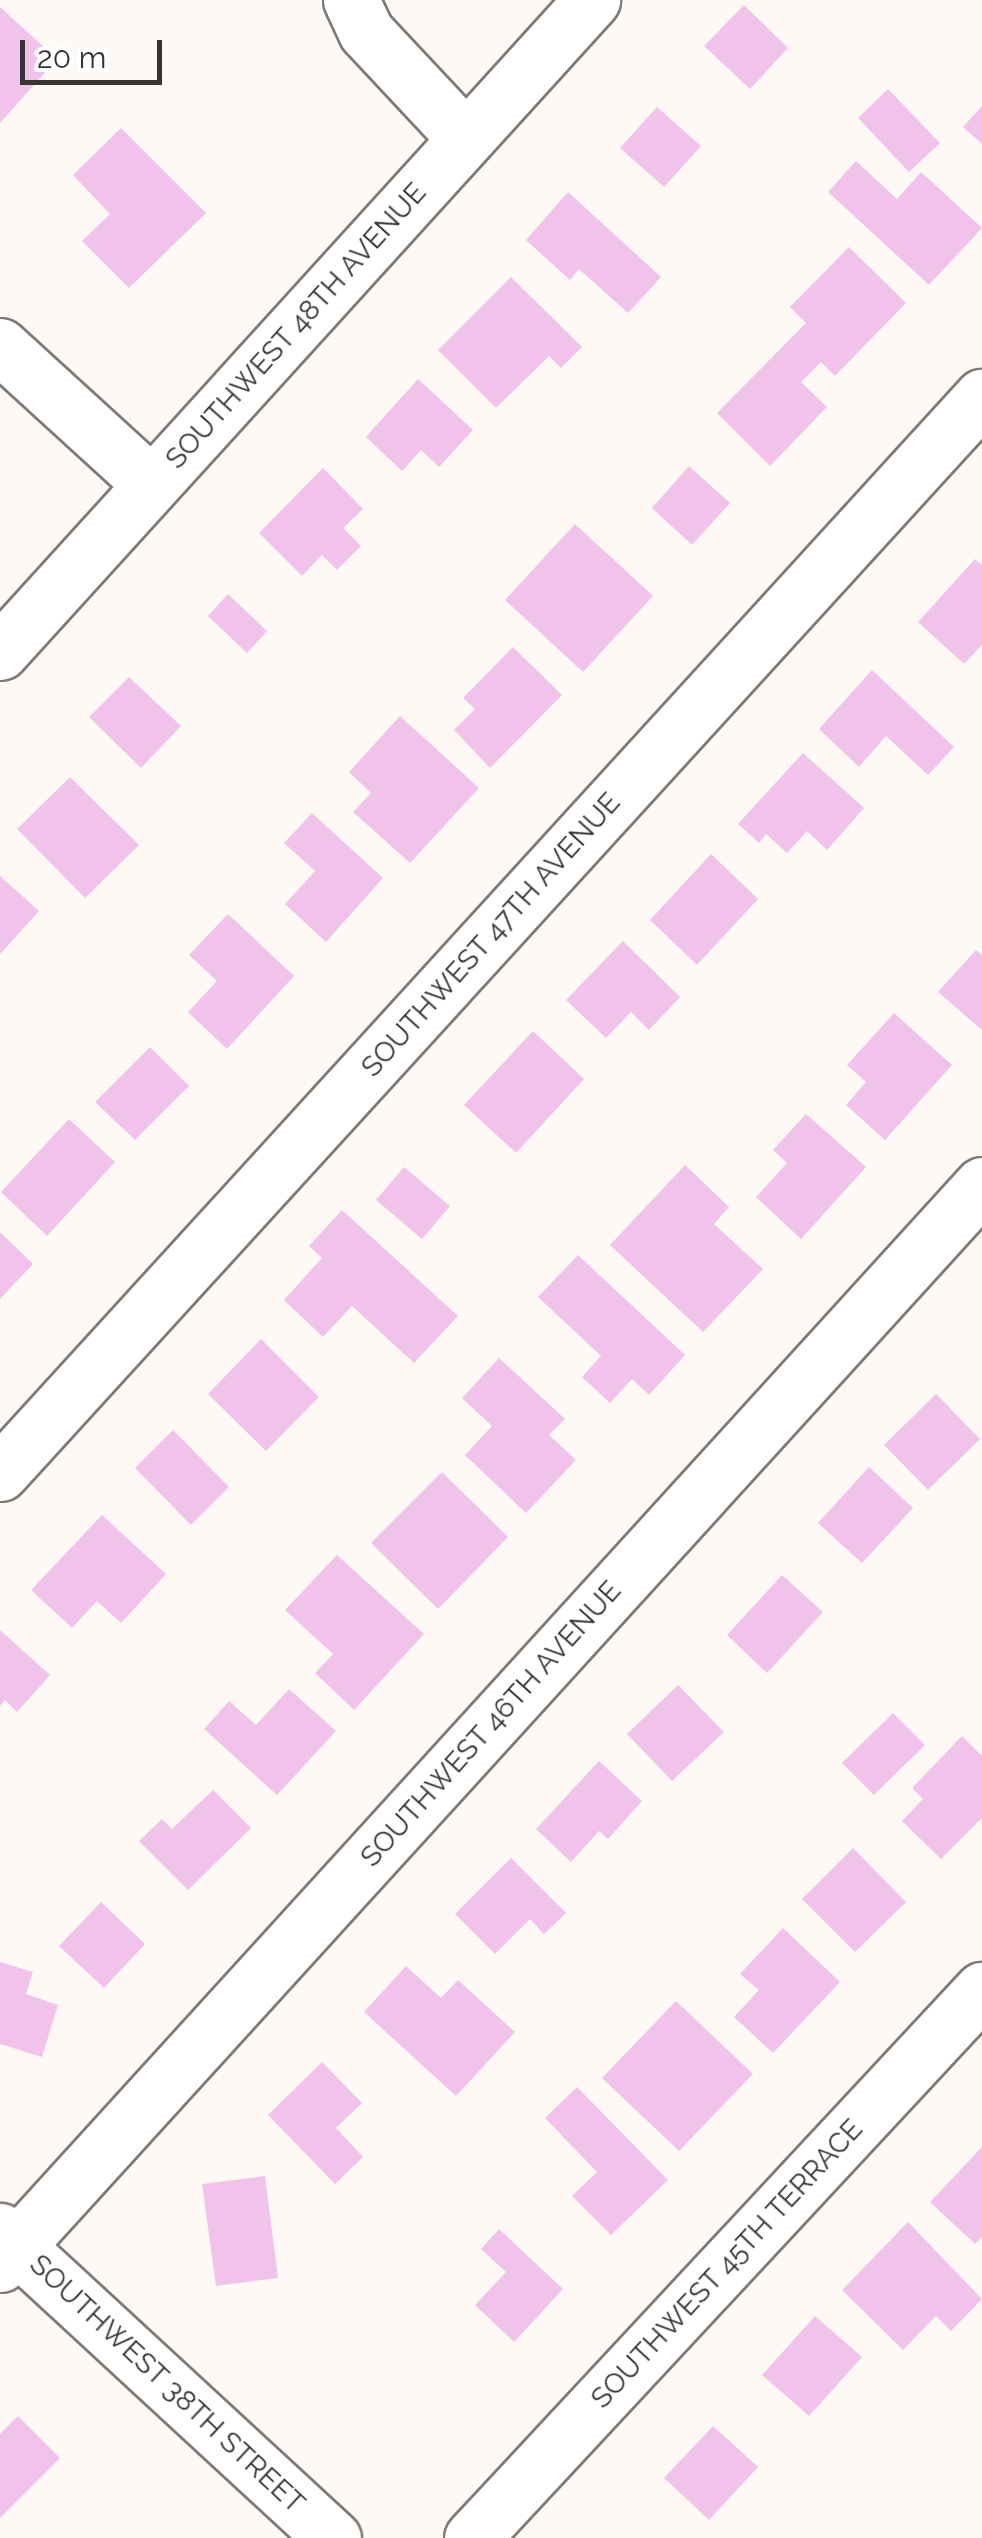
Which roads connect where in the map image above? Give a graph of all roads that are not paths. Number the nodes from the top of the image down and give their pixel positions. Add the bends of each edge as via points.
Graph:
1 (350, 0) edge
2 (592, 0) edge
3 (466, 138) junction
4 (0, 346) edge
5 (982, 397) edge
6 (152, 484) junction
7 (0, 652) edge
8 (982, 1185) edge
9 (0, 1473) edge
10 (982, 1990) edge
11 (5, 2247) edge
12 (333, 2538) edge
13 (472, 2538) edge

1 - 3 street via 366,32
2 - 3 street, SOUTHWEST 48TH AVENUE
3 - 6 street, SOUTHWEST 48TH AVENUE
4 - 6 street
5 - 9 street, SOUTHWEST 47TH AVENUE
6 - 7 street, SOUTHWEST 48TH AVENUE
8 - 11 street, SOUTHWEST 46TH AVENUE
10 - 13 street, SOUTHWEST 45TH TERRACE
11 - 12 street, SOUTHWEST 38TH STREET

